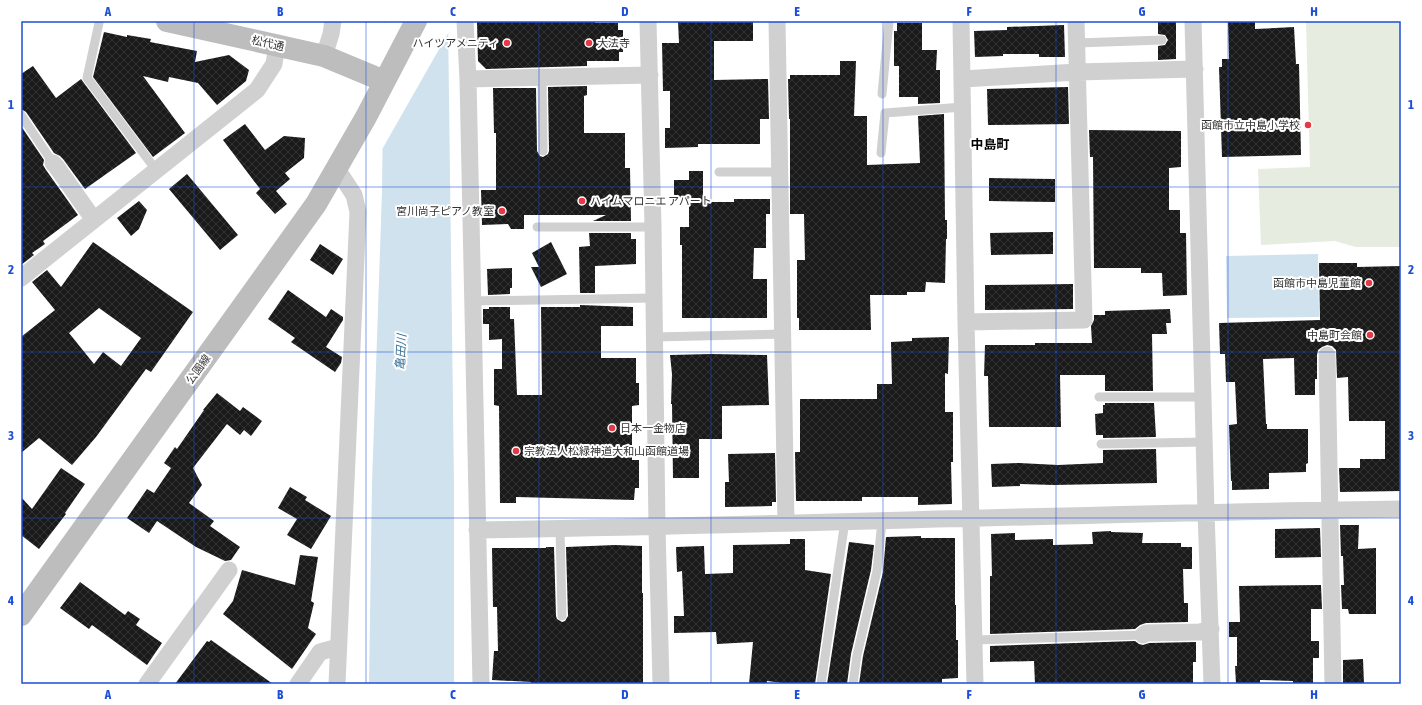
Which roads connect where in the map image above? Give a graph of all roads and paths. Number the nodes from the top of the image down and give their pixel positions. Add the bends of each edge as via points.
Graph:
1 (167, 21) edge
2 (333, 21) edge
3 (416, 21) edge
4 (465, 21) edge
5 (648, 21) edge
6 (777, 21) edge
7 (889, 21) edge
8 (961, 21) edge
9 (1076, 21) edge
10 (1193, 21) edge
11 (99, 23) dead end
12 (223, 27) edge
13 (1162, 40) dead end
14 (1077, 43) junction
15 (277, 45) junction
16 (324, 56) junction
17 (1194, 69) junction
18 (1077, 72) junction
19 (650, 75) junction
20 (376, 77) junction
21 (542, 78) junction
22 (468, 79) junction
23 (963, 79) junction
24 (882, 94) dead end
25 (963, 107) junction
26 (21, 115) edge
27 (543, 152) dead end
28 (881, 153) dead end
29 (53, 163) joint
30 (338, 169) junction
31 (156, 170) junction
32 (719, 172) dead end
33 (780, 172) junction
34 (94, 220) junction
35 (537, 227) dead end
36 (653, 227) junction
37 (21, 278) edge
38 (653, 298) junction
39 (472, 301) junction
40 (966, 322) junction
41 (783, 334) junction
42 (654, 337) junction
43 (1327, 355) dead end
44 (1099, 397) dead end
45 (1203, 397) junction
46 (1204, 442) junction
47 (1101, 444) dead end
48 (1401, 509) edge
49 (1330, 510) junction
50 (1206, 512) junction
51 (971, 519) junction
52 (845, 521) junction
53 (882, 521) junction
54 (786, 523) junction
55 (657, 527) junction
56 (560, 529) junction
57 (477, 530) junction
58 (229, 570) dead end
59 (21, 615) edge
60 (562, 616) dead end
61 (1211, 629) junction
62 (1144, 635) joint
63 (974, 640) junction
64 (338, 647) junction
65 (147, 684) edge
66 (298, 684) edge
67 (337, 684) edge
68 (481, 684) edge
69 (661, 684) edge
70 (821, 684) edge
71 (852, 684) edge
72 (975, 684) edge
73 (1212, 684) edge
74 (1333, 684) edge

1 - 12 street, 松代通
2 - 16 street via 332,34
3 - 20 street, 公園線
4 - 22 street
5 - 19 street
6 - 33 street
7 - 24 lane
8 - 23 street
9 - 14 street
10 - 17 street
11 - 31 lane via 87,78
12 - 15 street, 松代通
13 - 14 lane
14 - 18 street
15 - 16 street, 松代通
15 - 31 street via 274,64 257,90
16 - 20 street, 松代通
17 - 18 street
17 - 45 street
18 - 23 street
18 - 40 street via 1084,320
19 - 21 street
19 - 36 street
20 - 30 street, 公園線 via 366,116
21 - 22 street
21 - 27 lane
22 - 39 street
23 - 25 street
25 - 28 lane via 885,113
25 - 40 street
26 - 29 lane
29 - 34 street
30 - 59 street, 公園線 via 316,204
30 - 64 street via 354,195 358,212
31 - 34 street
32 - 33 lane
33 - 41 street
34 - 37 street
35 - 36 lane
36 - 38 street
38 - 39 lane
38 - 42 street
39 - 57 street
40 - 51 street
41 - 42 lane
41 - 54 street
42 - 55 street
43 - 49 street
44 - 45 lane
45 - 46 street
46 - 47 lane
46 - 50 street
48 - 49 street
49 - 50 street
49 - 74 street
50 - 51 street
50 - 61 street
51 - 53 street
51 - 63 street
52 - 53 street
52 - 54 street
52 - 70 lane
53 - 71 lane via 877,571
54 - 55 street
55 - 56 street
55 - 69 street
56 - 57 street
56 - 60 lane
57 - 68 street
58 - 65 street
61 - 62 street via 1200,632
61 - 73 street
62 - 63 lane
63 - 72 street
64 - 66 street via 320,652
64 - 67 street

